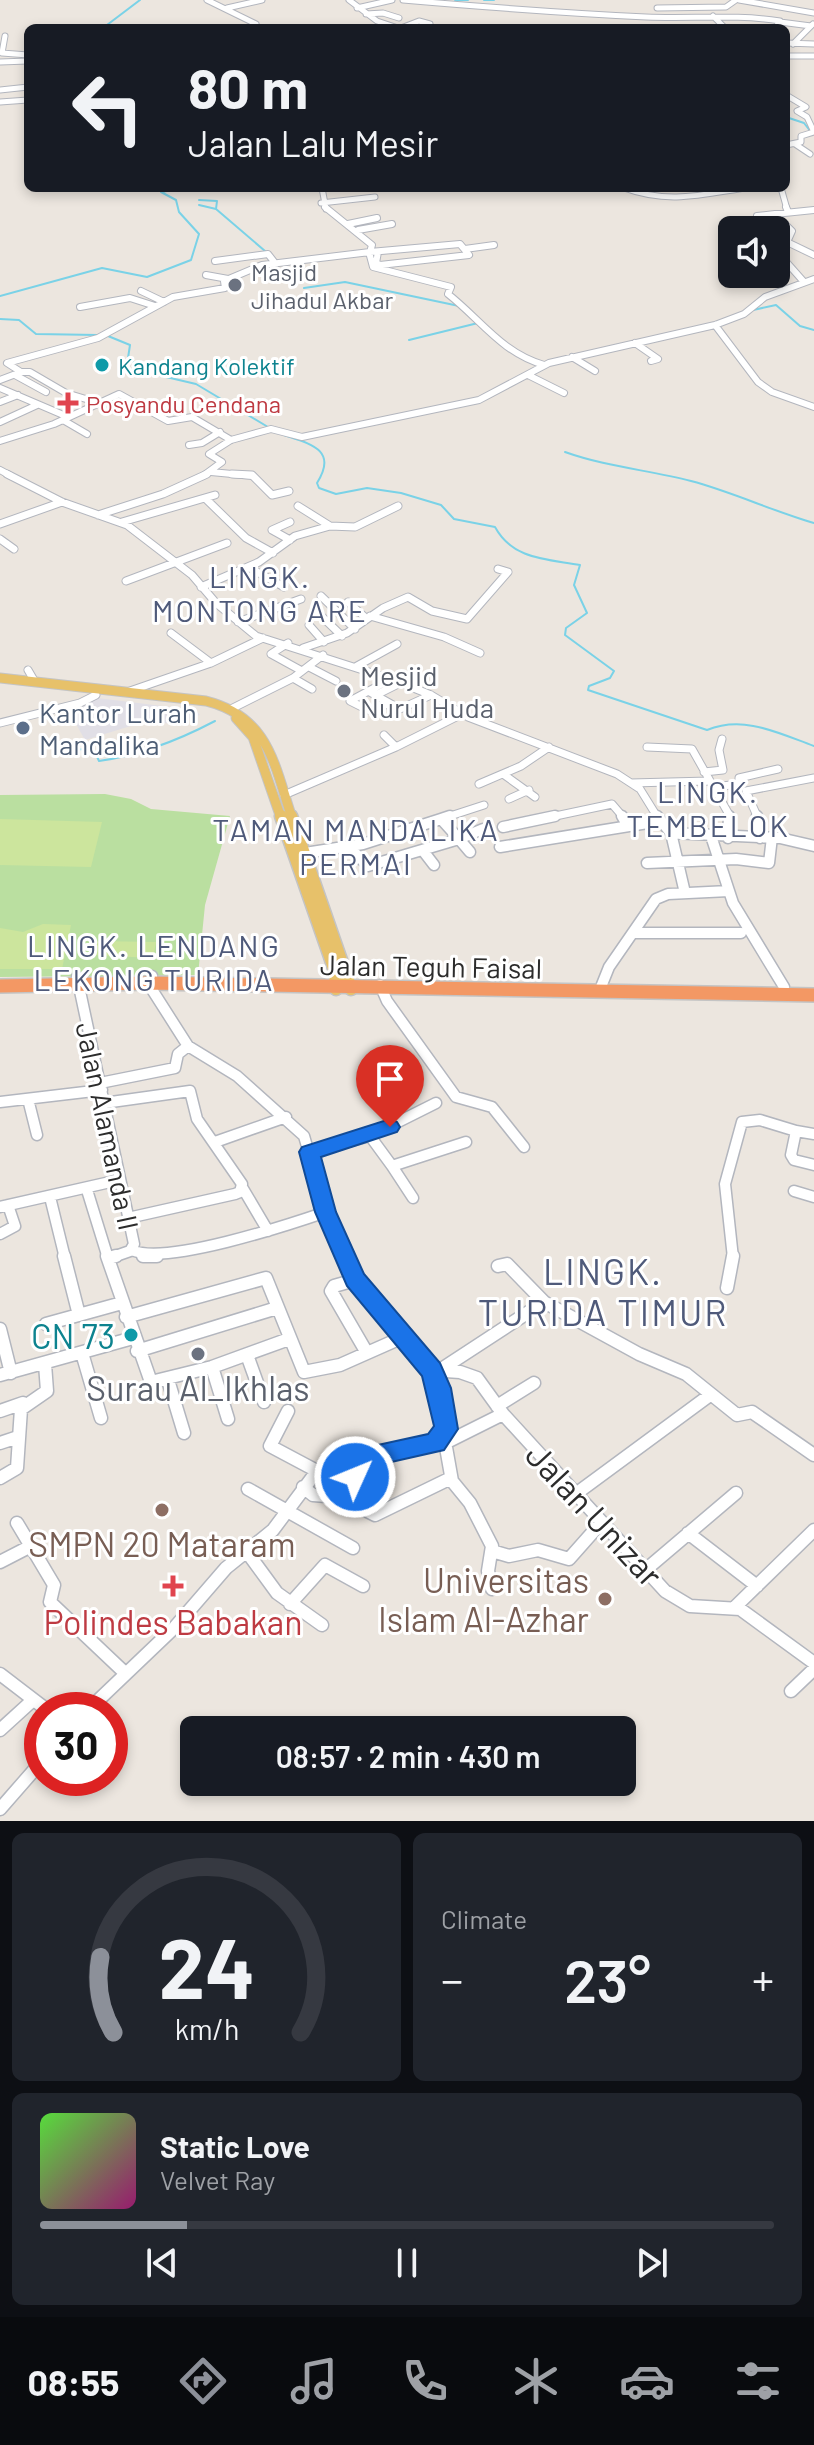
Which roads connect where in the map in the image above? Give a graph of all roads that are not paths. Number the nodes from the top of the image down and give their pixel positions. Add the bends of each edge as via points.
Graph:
1 (207, 0) edge
2 (262, 0) edge
3 (349, 0) edge
4 (392, 0) edge
5 (403, 0) edge
6 (738, 0) edge
7 (357, 8) junction
8 (657, 8) dead end
9 (792, 8) junction
10 (224, 9) junction
11 (814, 13) edge
12 (366, 14) junction
13 (713, 16) junction
14 (399, 18) dead end
15 (779, 21) junction
16 (256, 24) dead end
17 (388, 24) edge
18 (410, 24) edge
19 (430, 24) edge
20 (721, 24) edge
21 (777, 24) edge
22 (812, 24) edge
23 (5, 36) dead end
24 (790, 44) edge
25 (793, 44) junction
26 (814, 44) edge
27 (790, 56) edge
28 (814, 56) edge
29 (24, 57) edge
30 (24, 59) edge
31 (0, 62) edge
32 (24, 87) edge
33 (0, 90) edge
34 (790, 98) edge
35 (24, 100) edge
36 (0, 102) edge
37 (790, 108) edge
38 (806, 108) junction
39 (798, 111) junction
40 (814, 112) edge
41 (811, 119) edge
42 (813, 132) edge
43 (795, 144) junction
44 (790, 145) edge
45 (810, 154) dead end
46 (322, 192) edge
47 (635, 192) edge
48 (718, 192) edge
49 (782, 192) edge
50 (375, 197) dead end
51 (321, 203) junction
52 (814, 210) edge
53 (788, 212) junction
54 (775, 214) junction
55 (757, 216) dead end
56 (377, 218) dead end
57 (348, 224) junction
58 (392, 224) dead end
59 (358, 230) junction
60 (494, 245) dead end
61 (465, 249) junction
62 (806, 251) junction
63 (373, 252) junction
64 (790, 254) edge
65 (814, 255) edge
66 (215, 261) dead end
67 (275, 263) junction
68 (790, 265) edge
69 (206, 275) dead end
70 (228, 279) junction
71 (810, 281) edge
72 (141, 291) dead end
73 (164, 302) junction
74 (155, 306) junction
75 (80, 307) dead end
76 (715, 325) junction
77 (635, 343) junction
78 (572, 357) junction
79 (651, 361) dead end
80 (4, 362) edge
81 (544, 365) junction
82 (595, 371) dead end
83 (18, 373) junction
84 (528, 375) junction
85 (0, 380) edge
86 (0, 388) edge
87 (46, 392) dead end
88 (564, 393) dead end
89 (18, 395) junction
90 (0, 402) edge
91 (99, 403) junction
92 (37, 405) junction
93 (814, 407) edge
94 (66, 418) junction
95 (0, 422) edge
96 (220, 432) junction
97 (87, 434) dead end
98 (231, 440) junction
99 (0, 441) edge
100 (189, 445) dead end
101 (0, 470) edge
102 (211, 472) junction
103 (289, 491) dead end
104 (62, 502) junction
105 (298, 506) dead end
106 (398, 506) dead end
107 (98, 515) junction
108 (122, 522) junction
109 (290, 522) dead end
110 (0, 524) edge
111 (330, 526) junction
112 (0, 539) edge
113 (290, 540) junction
114 (227, 543) dead end
115 (14, 549) dead end
116 (273, 553) junction
117 (175, 564) junction
118 (248, 567) junction
119 (498, 569) dead end
120 (126, 581) dead end
121 (201, 587) junction
122 (284, 587) dead end
123 (321, 596) dead end
124 (301, 599) dead end
125 (348, 602) dead end
126 (314, 609) dead end
127 (369, 618) junction
128 (238, 622) junction
129 (309, 625) dead end
130 (355, 629) junction
131 (171, 633) dead end
132 (342, 636) junction
133 (263, 638) junction
134 (324, 642) junction
135 (288, 643) junction
136 (397, 644) dead end
137 (303, 648) junction
138 (480, 653) dead end
139 (323, 655) junction
140 (211, 663) junction
141 (357, 666) junction
142 (306, 669) junction
143 (28, 670) dead end
144 (0, 678) edge
145 (293, 678) junction
146 (391, 679) junction
147 (336, 681) dead end
148 (35, 682) junction
149 (400, 683) junction
150 (0, 684) edge
151 (312, 689) dead end
152 (127, 692) junction
153 (104, 693) junction
154 (372, 693) junction
155 (431, 695) junction
156 (389, 704) junction
157 (233, 708) junction
158 (462, 714) junction
159 (0, 723) edge
160 (384, 735) dead end
161 (722, 739) dead end
162 (396, 747) junction
163 (549, 747) junction
164 (647, 747) dead end
165 (778, 769) dead end
166 (503, 774) junction
167 (814, 778) edge
168 (709, 780) junction
169 (631, 783) junction
170 (479, 784) dead end
171 (509, 799) dead end
172 (282, 801) junction
173 (484, 805) dead end
174 (441, 819) junction
175 (660, 821) junction
176 (628, 826) junction
177 (503, 827) dead end
178 (483, 829) dead end
179 (671, 833) junction
180 (711, 836) junction
181 (772, 837) junction
182 (728, 838) junction
183 (760, 838) junction
184 (459, 839) junction
185 (814, 846) edge
186 (349, 847) junction
187 (500, 847) dead end
188 (424, 852) junction
189 (470, 852) dead end
190 (305, 853) junction
191 (719, 860) junction
192 (647, 863) dead end
193 (677, 863) junction
194 (434, 865) dead end
195 (308, 881) junction
196 (729, 891) junction
197 (685, 893) junction
198 (635, 933) junction
199 (741, 933) dead end
200 (76, 980) junction
201 (151, 980) junction
202 (6, 982) edge
203 (336, 985) junction
204 (351, 985) junction
205 (380, 985) junction
206 (814, 986) edge
207 (784, 987) junction
208 (600, 988) junction
209 (814, 995) edge
210 (188, 1046) junction
211 (101, 1087) junction
212 (28, 1099) junction
213 (0, 1102) edge
214 (104, 1103) junction
215 (436, 1103) dead end
216 (286, 1117) junction
217 (796, 1131) junction
218 (814, 1134) edge
219 (37, 1135) dead end
220 (370, 1136) junction
221 (215, 1142) junction
222 (466, 1142) dead end
223 (524, 1147) dead end
224 (309, 1152) junction
225 (814, 1165) edge
226 (392, 1166) junction
227 (119, 1180) junction
228 (242, 1187) junction
229 (87, 1190) junction
230 (794, 1191) dead end
231 (50, 1197) junction
232 (814, 1197) edge
233 (413, 1198) dead end
234 (4, 1206) edge
235 (326, 1212) junction
236 (128, 1218) junction
237 (268, 1231) junction
238 (0, 1234) edge
239 (132, 1250) junction
240 (109, 1258) junction
241 (498, 1266) dead end
242 (355, 1280) junction
243 (727, 1288) dead end
244 (544, 1302) junction
245 (122, 1303) junction
246 (277, 1308) junction
247 (79, 1315) junction
248 (126, 1317) junction
249 (46, 1324) dead end
250 (0, 1330) edge
251 (133, 1338) junction
252 (401, 1338) junction
253 (289, 1339) junction
254 (137, 1351) junction
255 (82, 1353) junction
256 (367, 1353) junction
257 (247, 1355) junction
258 (45, 1364) junction
259 (212, 1367) junction
260 (436, 1370) junction
261 (6, 1374) edge
262 (163, 1381) junction
263 (534, 1383) dead end
264 (710, 1395) junction
265 (26, 1402) junction
266 (264, 1402) dead end
267 (500, 1410) junction
268 (0, 1411) edge
269 (288, 1411) dead end
270 (101, 1418) dead end
271 (228, 1419) dead end
272 (184, 1433) dead end
273 (18, 1437) junction
274 (445, 1439) junction
275 (0, 1443) edge
276 (814, 1455) edge
277 (358, 1458) junction
278 (317, 1471) junction
279 (355, 1477) dead end
280 (0, 1478) edge
281 (451, 1478) junction
282 (303, 1487) junction
283 (248, 1489) dead end
284 (577, 1493) junction
285 (736, 1493) dead end
286 (289, 1510) junction
287 (17, 1523) dead end
288 (600, 1524) junction
289 (814, 1530) edge
290 (688, 1533) junction
291 (31, 1546) junction
292 (353, 1548) dead end
293 (492, 1551) junction
294 (247, 1552) junction
295 (0, 1562) edge
296 (643, 1572) junction
297 (363, 1586) dead end
298 (757, 1586) junction
299 (492, 1589) dead end
300 (290, 1604) junction
301 (735, 1607) junction
302 (322, 1625) dead end
303 (814, 1666) edge
304 (124, 1672) junction
305 (0, 1675) edge
306 (791, 1691) dead end
307 (105, 1692) edge
308 (24, 1693) edge
309 (24, 1708) edge
310 (0, 1730) edge
311 (24, 1782) edge
312 (0, 1809) edge

1 - 10 street
2 - 10 street
3 - 7 street
4 - 7 street
5 - 13 street via 542,12
6 - 8 street via 725,7
6 - 9 street
7 - 12 street
9 - 11 street
9 - 15 street
10 - 16 street
12 - 14 street
12 - 17 street
13 - 15 street
13 - 20 street
15 - 21 street
15 - 22 street
18 - 19 street
22 - 25 street
23 - 29 street via 2,53
24 - 25 street
25 - 26 street
27 - 28 street
30 - 31 street
32 - 33 street
34 - 38 street
35 - 36 street
37 - 39 street
38 - 39 street
38 - 40 street
39 - 41 street
41 - 42 street
42 - 43 street
43 - 44 street
43 - 45 street
46 - 51 street
47 - 48 street via 670,199
49 - 53 street
50 - 51 street
51 - 57 street
52 - 53 street
53 - 54 street
54 - 55 street
54 - 62 street via 792,231 787,242
56 - 57 street
57 - 59 street
58 - 59 street
59 - 63 street
60 - 61 street
61 - 63 street via 458,244
61 - 63 street via 469,256 380,265
62 - 64 street
62 - 65 street
63 - 67 street
63 - 81 street via 373,267 451,287 448,294 489,336 521,359
66 - 67 street via 267,254
67 - 70 street
68 - 71 street
69 - 70 street
70 - 73 street via 223,289
71 - 76 street via 765,297 744,314
72 - 73 street
73 - 74 street
74 - 75 street via 130,298
74 - 80 street via 98,338
76 - 77 street via 698,333
76 - 93 street via 763,386
77 - 78 street
77 - 79 street via 658,359
78 - 81 street
78 - 82 street
80 - 83 street
81 - 84 street
83 - 85 street
83 - 87 street
83 - 91 street via 30,372 66,393
84 - 88 street
84 - 98 street via 466,403 302,437 268,430
86 - 89 street
89 - 90 street
89 - 92 street
91 - 94 street
91 - 96 street via 122,394 167,420 191,416
92 - 94 street
92 - 95 street
94 - 97 street
94 - 99 street
96 - 98 street
96 - 100 street
98 - 102 street via 209,454 222,462
101 - 104 street
102 - 103 street via 252,475 272,495
102 - 107 street
104 - 107 street
104 - 110 street
105 - 111 street
106 - 111 street via 355,527
107 - 108 street
108 - 116 street via 210,497 247,539
108 - 117 street
109 - 113 street via 268,529
111 - 113 street
112 - 115 street
113 - 116 street
114 - 117 street
116 - 118 street
117 - 120 street
117 - 121 street
118 - 121 street
118 - 122 street
119 - 127 street via 508,572 467,619 432,611 409,597 378,606
121 - 128 street
123 - 130 street
124 - 128 street
125 - 127 street
126 - 132 street
127 - 130 street
127 - 138 street via 444,637
128 - 133 street
129 - 134 street
130 - 132 street
131 - 140 street
132 - 134 street
133 - 135 street
133 - 140 street
134 - 137 street
135 - 137 street
135 - 142 street via 271,654
136 - 141 street
137 - 139 street
139 - 141 street
139 - 142 street
140 - 152 street
141 - 146 street
142 - 145 street
142 - 147 street
143 - 148 street
144 - 148 main road
145 - 151 street
145 - 157 street
146 - 149 street
146 - 154 street
148 - 153 main road
149 - 154 street
149 - 155 street
150 - 153 main road
152 - 153 main road
152 - 157 main road
153 - 159 street
153 - 172 main road via 203,707 235,717 253,737
154 - 156 street
154 - 156 street via 351,702 369,710
155 - 156 street via 403,709
155 - 158 street
157 - 172 main road via 262,735
158 - 162 street
158 - 163 street
160 - 162 street
161 - 168 street via 723,771
162 - 172 street
163 - 166 street
163 - 169 street
164 - 168 street via 690,748
165 - 168 street via 739,778 739,784
166 - 170 street
166 - 171 street via 532,794
167 - 183 street via 742,792 759,821
168 - 169 street
168 - 182 street via 731,818
169 - 175 street
172 - 190 main road
172 - 195 main road
173 - 174 street
174 - 184 street
174 - 186 street
175 - 176 street
175 - 179 street
176 - 177 street via 612,804
176 - 187 street
178 - 184 street
179 - 180 street
179 - 193 street
180 - 182 street
180 - 191 street
181 - 183 street
181 - 185 street
181 - 191 street via 771,863
182 - 183 street
184 - 188 street
184 - 189 street
186 - 188 street via 368,866
186 - 190 street
188 - 194 street
190 - 195 main road
191 - 193 street
191 - 196 street
192 - 193 street
193 - 197 street
195 - 203 main road
195 - 204 main road
196 - 197 street
196 - 207 street
197 - 198 street via 656,899
198 - 199 street
198 - 208 street
200 - 201 highway, Jalan Teguh Faisal
200 - 202 highway, Jalan Teguh Faisal
200 - 211 street, Jalan Alamanda II
201 - 203 highway, Jalan Teguh Faisal
201 - 210 street
203 - 204 highway, Jalan Teguh Faisal
204 - 205 highway, Jalan Teguh Faisal
205 - 208 highway, Jalan Teguh Faisal
205 - 223 street via 456,1097 490,1105
206 - 207 highway, Jalan Teguh Faisal
207 - 208 highway, Jalan Teguh Faisal
208 - 209 highway, Jalan Teguh Faisal
210 - 211 street via 178,1054 175,1068
210 - 216 street via 237,1076
211 - 212 street
211 - 214 street, Jalan Alamanda II
212 - 213 street
212 - 219 street
214 - 221 street via 189,1090 197,1119
214 - 227 street, Jalan Alamanda II
215 - 220 street
216 - 221 street
216 - 224 street via 304,1136
217 - 218 street
217 - 225 street via 791,1155
217 - 243 street via 760,1120 741,1125 725,1179 734,1255
220 - 224 street
220 - 226 street
221 - 228 street
222 - 226 street
224 - 235 street
226 - 233 street
227 - 229 street
227 - 236 street, Jalan Alamanda II
228 - 236 street via 235,1194
228 - 237 street
229 - 231 street
229 - 240 street
230 - 232 street
231 - 234 street
231 - 247 street
234 - 238 street via 15,1226
235 - 237 street
235 - 242 street
236 - 239 street, Jalan Alamanda II
237 - 239 street via 155,1256
239 - 240 street, Jalan Alamanda II
240 - 245 street
241 - 244 street via 507,1264
242 - 252 street
242 - 256 street via 331,1290
244 - 260 street
244 - 264 street via 686,1374
245 - 247 street
245 - 248 street
246 - 248 street via 267,1278 261,1278
246 - 253 street
246 - 254 street
247 - 249 street
248 - 251 street
250 - 261 street
251 - 254 street
251 - 255 street
252 - 256 street
252 - 260 street
253 - 256 street via 302,1370 327,1369
253 - 257 street
254 - 262 street via 149,1381
255 - 258 street
255 - 270 street
257 - 259 street
257 - 266 street
258 - 261 street
258 - 265 street via 47,1391
259 - 262 street
259 - 271 street
260 - 267 street, Jalan Unizar via 474,1376
260 - 274 street
262 - 272 street
263 - 267 street
264 - 276 street via 737,1415 752,1412
264 - 284 street
265 - 268 street
265 - 273 street
267 - 274 street
267 - 284 street, Jalan Unizar
269 - 278 street via 270,1446
273 - 275 street
273 - 280 street via 17,1468
274 - 277 street
274 - 281 street
277 - 278 street
277 - 279 street
278 - 282 street
281 - 282 street via 375,1515 340,1497 311,1494
281 - 293 street via 470,1503
282 - 286 street
283 - 286 street
284 - 288 street, Jalan Unizar
285 - 290 street
286 - 292 street
286 - 294 street
287 - 291 street
288 - 293 street via 570,1559 538,1550 509,1556
288 - 296 street, Jalan Unizar
289 - 298 street
290 - 296 street
290 - 298 street
291 - 295 street
291 - 304 street via 54,1585 50,1602
293 - 299 street
294 - 300 street via 268,1584
294 - 304 street
296 - 301 street, Jalan Unizar via 685,1604
297 - 300 street via 325,1565
298 - 301 street
300 - 302 street
301 - 303 street, Jalan Unizar via 782,1637
303 - 306 street
304 - 307 street
305 - 308 street
309 - 310 street
311 - 312 street

